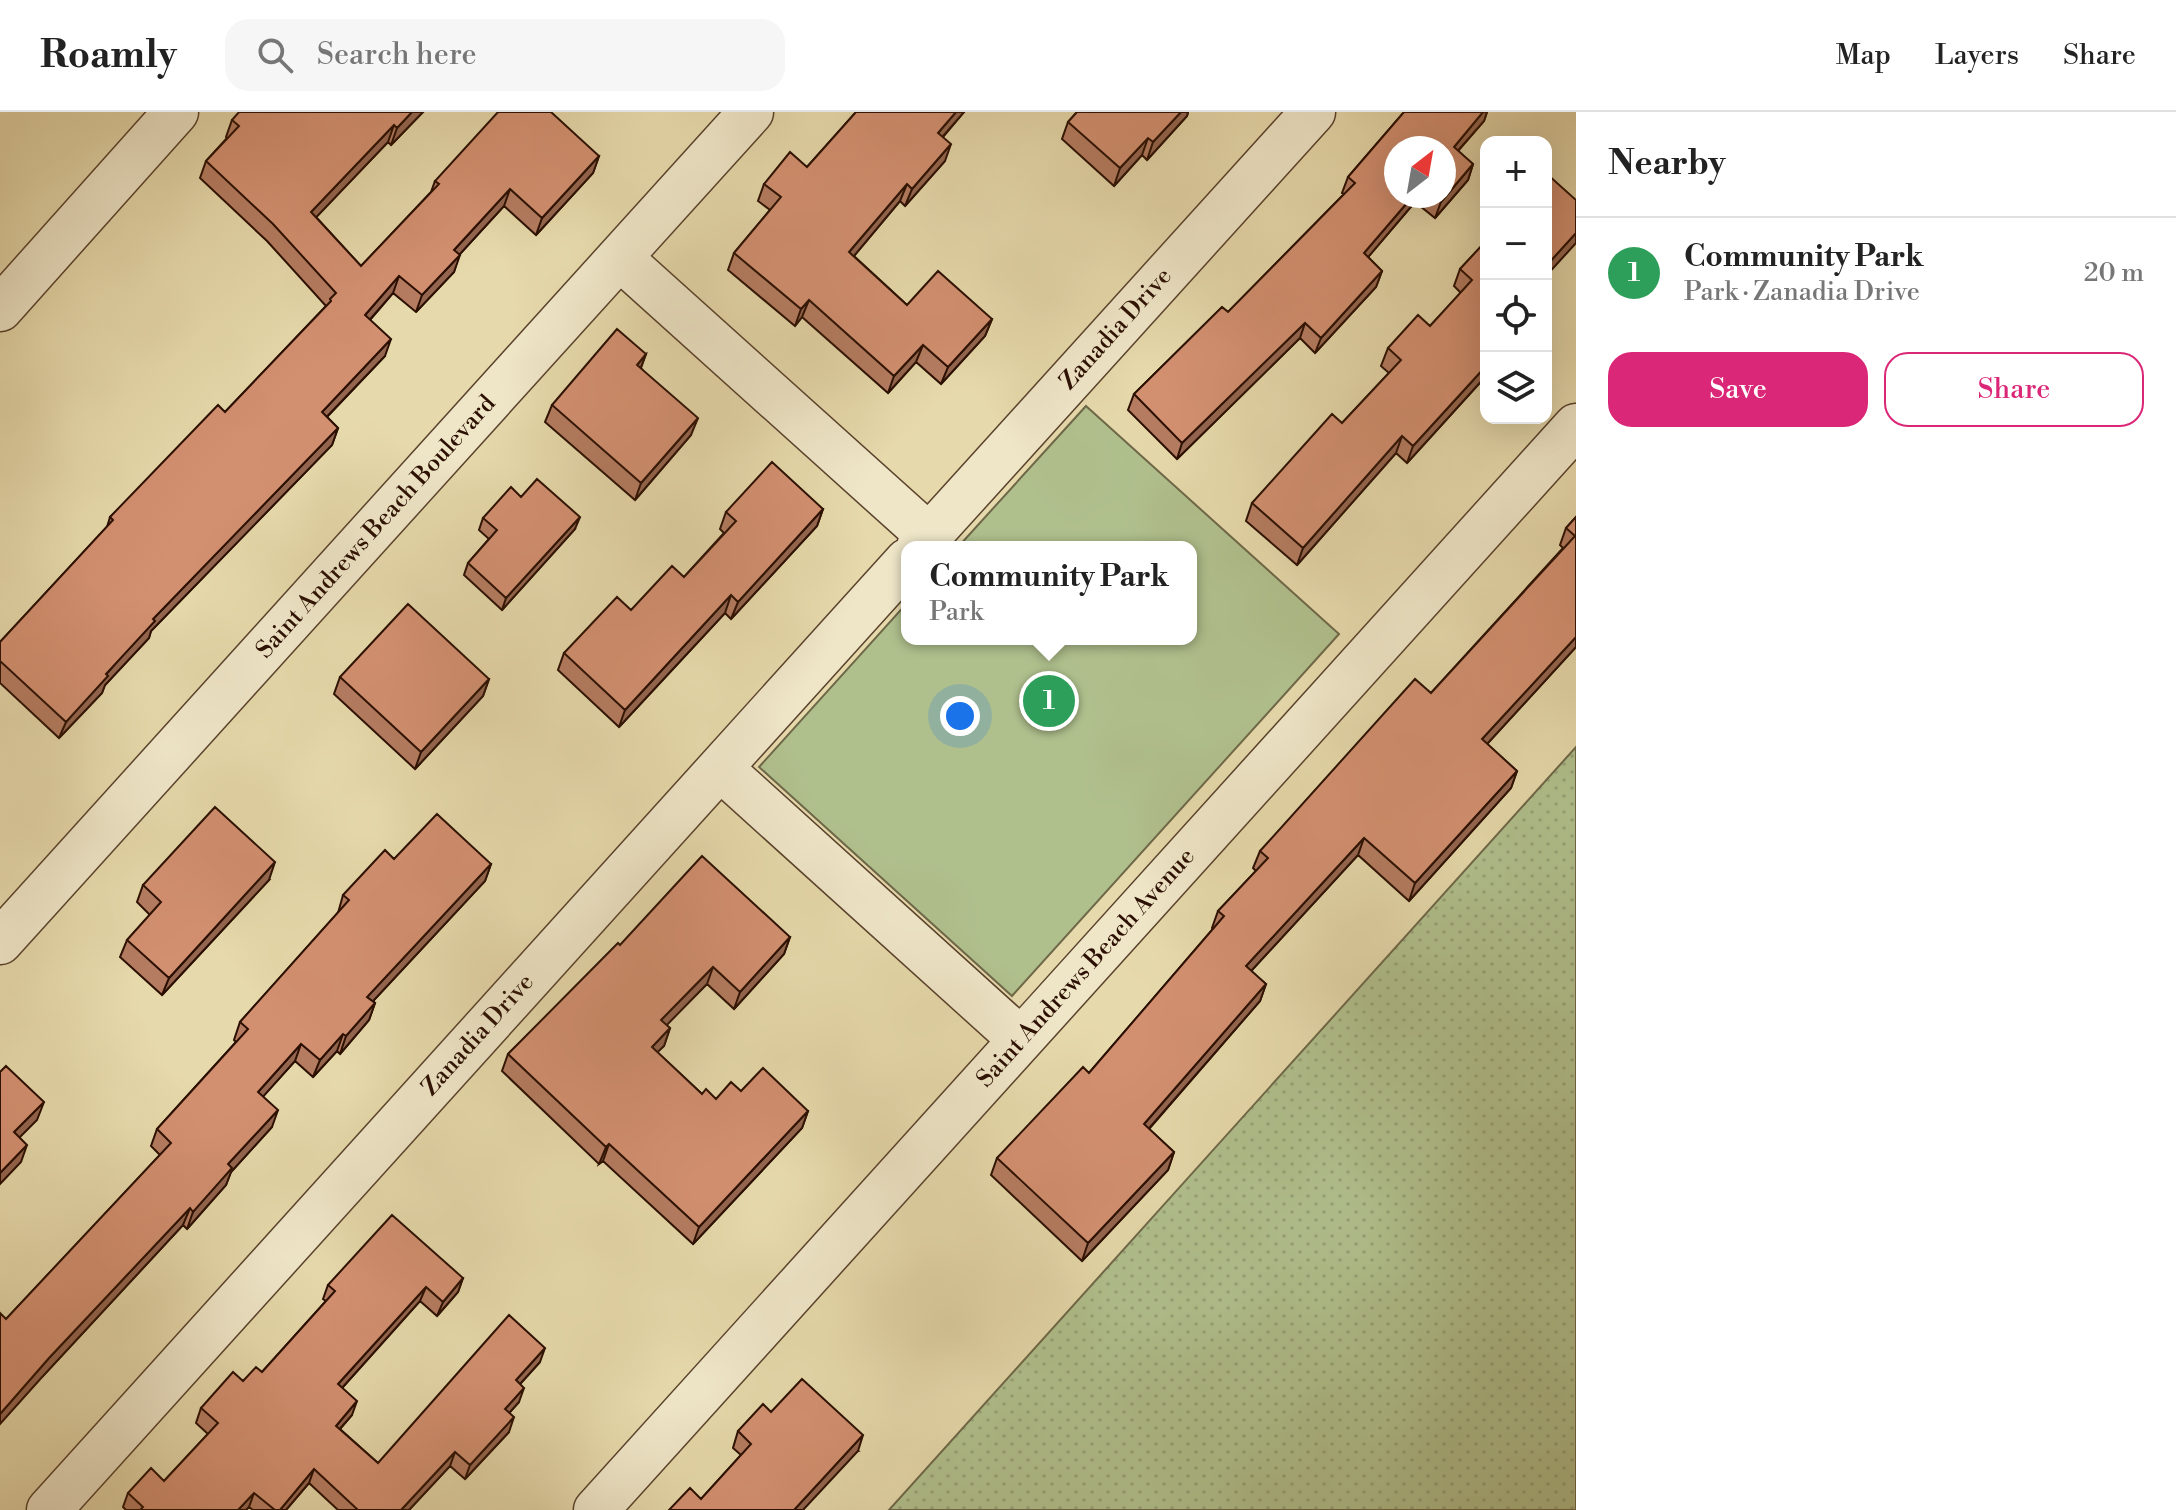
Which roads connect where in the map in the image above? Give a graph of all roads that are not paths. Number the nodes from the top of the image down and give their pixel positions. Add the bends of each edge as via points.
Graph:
1 (176, 112) edge
2 (751, 112) edge
3 (1313, 112) edge
4 (620, 258) junction
5 (0, 309) edge
6 (1576, 426) edge
7 (912, 541) edge
8 (925, 541) edge
9 (901, 568) edge
10 (720, 768) junction
11 (0, 942) edge
12 (1021, 1040) junction
13 (49, 1510) edge
14 (596, 1510) edge

1 - 5 street
2 - 4 street, Saint Andrews Beach Boulevard
3 - 8 street, Zanadia Drive
4 - 7 street
4 - 11 street, Saint Andrews Beach Boulevard
6 - 12 street, Saint Andrews Beach Avenue
9 - 10 street, Zanadia Drive
10 - 12 street
10 - 13 street, Zanadia Drive
12 - 14 street, Saint Andrews Beach Avenue

